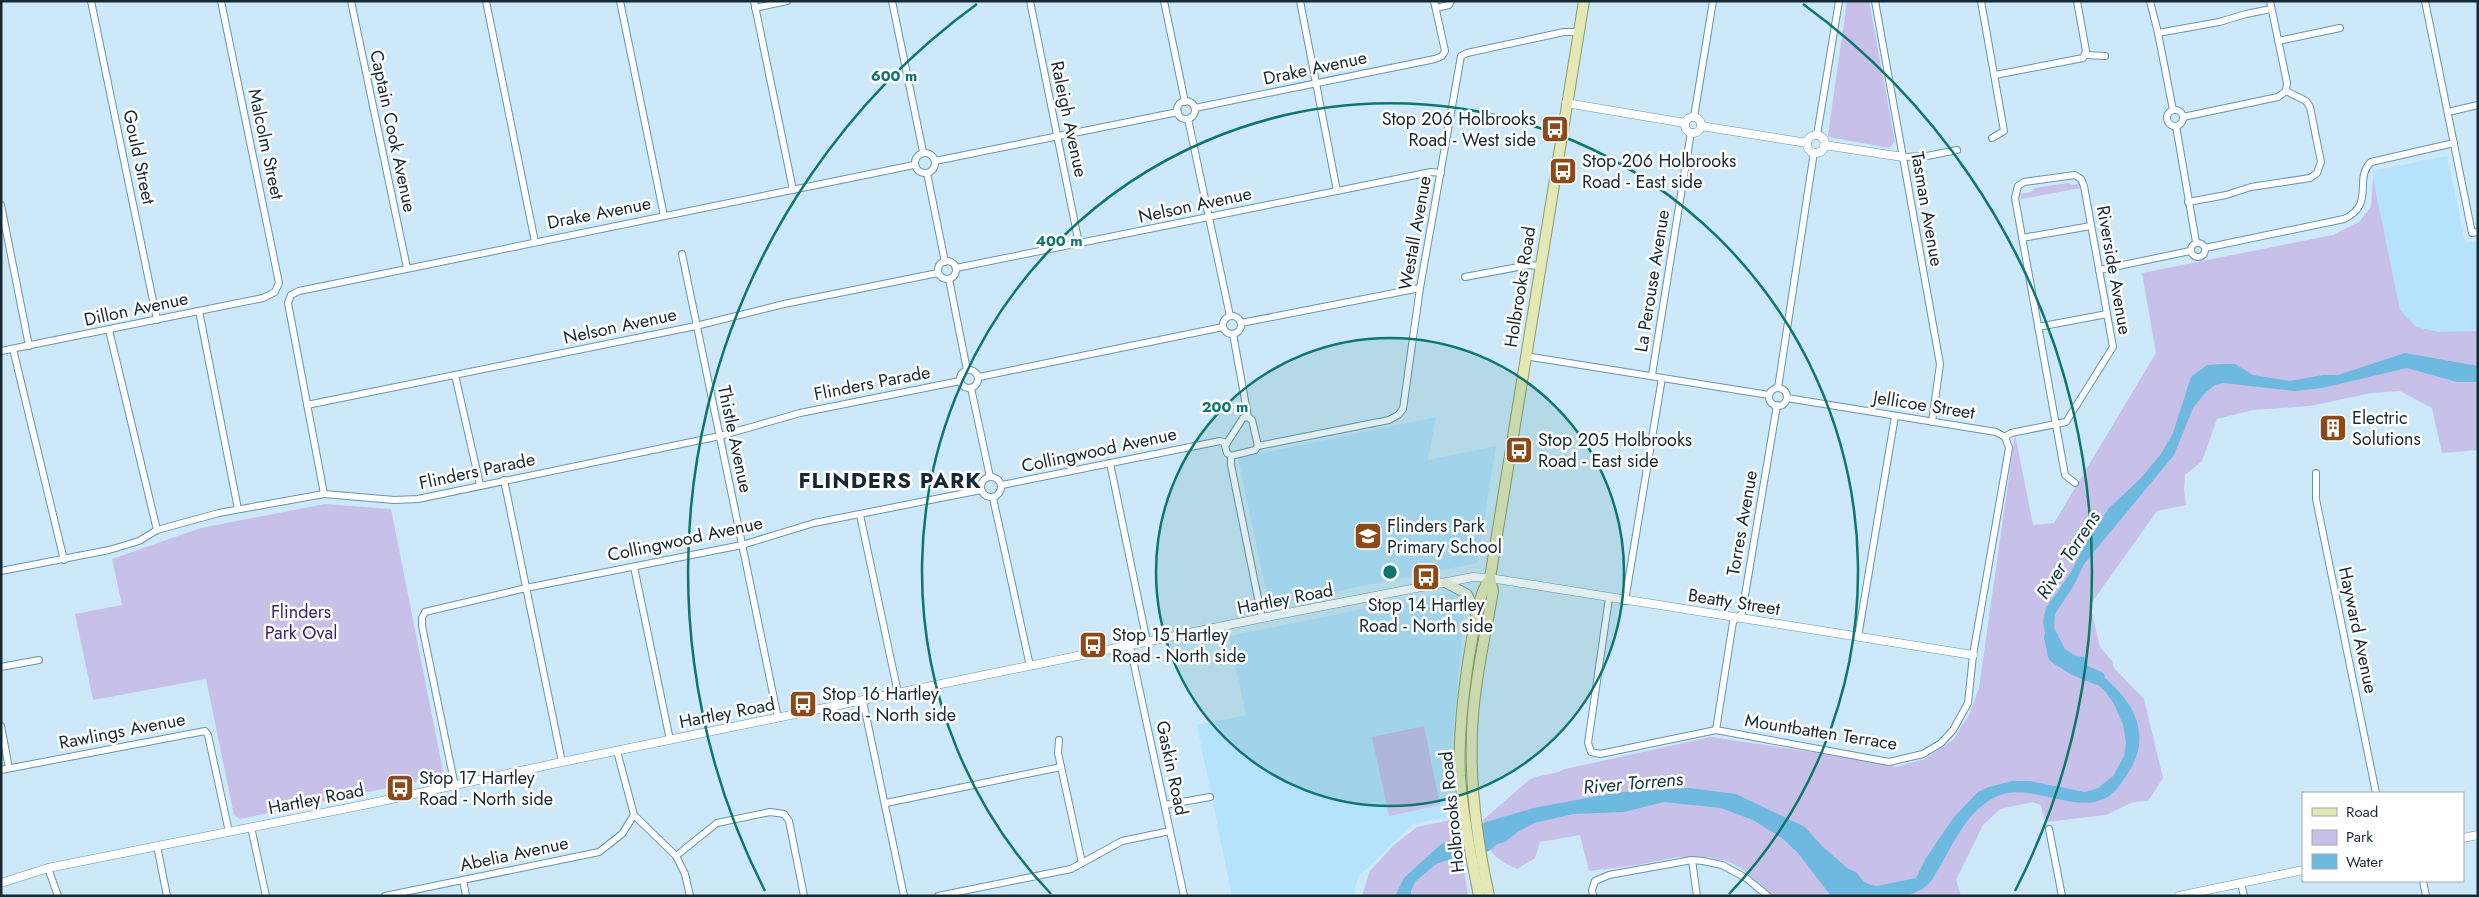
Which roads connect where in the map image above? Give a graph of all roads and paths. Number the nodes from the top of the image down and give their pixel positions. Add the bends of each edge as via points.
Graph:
1 (90, 1) edge
2 (221, 1) edge
3 (351, 1) edge
4 (486, 1) edge
5 (620, 1) edge
6 (787, 1) edge
7 (892, 1) edge
8 (1030, 1) edge
9 (1164, 1) edge
10 (1300, 1) edge
11 (1451, 1) edge
12 (1584, 1) edge
13 (1713, 1) edge
14 (1839, 1) edge
15 (1874, 1) edge
16 (1981, 1) edge
17 (2077, 1) edge
18 (2150, 1) edge
19 (2270, 1) edge
20 (2425, 1) edge
21 (755, 5) edge
22 (1435, 5) edge
23 (2271, 9) junction
24 (2340, 28) dead end
25 (1579, 32) junction
26 (2158, 33) junction
27 (2278, 41) junction
28 (2085, 56) junction
29 (2105, 56) dead end
30 (1995, 75) junction
31 (1317, 82) junction
32 (2286, 91) junction
33 (1185, 102) junction
34 (1566, 103) junction
35 (2478, 105) edge
36 (1195, 108) junction
37 (2173, 110) junction
38 (1178, 112) junction
39 (2448, 112) junction
40 (1694, 117) junction
41 (2183, 117) junction
42 (1188, 119) junction
43 (1685, 123) junction
44 (1701, 126) junction
45 (2176, 126) junction
46 (1691, 132) junction
47 (1057, 136) junction
48 (1817, 136) junction
49 (1992, 138) dead end
50 (1807, 143) junction
51 (2454, 143) junction
52 (1824, 145) junction
53 (1957, 150) dead end
54 (923, 152) junction
55 (1814, 152) junction
56 (1903, 157) junction
57 (935, 161) junction
58 (914, 165) junction
59 (926, 173) junction
60 (1441, 173) junction
61 (792, 190) junction
62 (1337, 191) junction
63 (2188, 202) junction
64 (1, 205) edge
65 (664, 216) junction
66 (1210, 217) junction
67 (2091, 226) junction
68 (2475, 232) edge
69 (2022, 238) junction
70 (535, 242) junction
71 (2196, 242) junction
72 (1080, 244) junction
73 (2205, 248) junction
74 (2190, 251) junction
75 (682, 254) dead end
76 (945, 262) junction
77 (1539, 266) junction
78 (406, 268) junction
79 (956, 268) junction
80 (2099, 270) junction
81 (938, 273) junction
82 (1465, 276) dead end
83 (949, 280) junction
84 (1420, 288) junction
85 (276, 292) joint
86 (199, 311) junction
87 (2107, 314) junction
88 (1230, 316) junction
89 (157, 320) junction
90 (1241, 323) junction
91 (696, 326) junction
92 (1223, 327) junction
93 (2038, 327) junction
94 (109, 330) junction
95 (1233, 334) junction
96 (30, 346) junction
97 (13, 349) junction
98 (1, 351) edge
99 (1525, 356) junction
100 (967, 370) junction
101 (455, 375) junction
102 (1652, 375) junction
103 (978, 377) junction
104 (1662, 378) junction
105 (960, 381) junction
106 (971, 388) junction
107 (1778, 388) junction
108 (1769, 395) junction
109 (1787, 398) junction
110 (307, 405) junction
111 (1777, 405) junction
112 (1895, 416) junction
113 (1248, 417) junction
114 (1932, 422) junction
115 (2055, 424) junction
116 (720, 436) junction
117 (2005, 437) junction
118 (1227, 443) junction
119 (1258, 446) junction
120 (1231, 456) junction
121 (1110, 463) junction
122 (2316, 472) dead end
123 (990, 477) junction
124 (504, 480) junction
125 (2075, 483) dead end
126 (480, 485) junction
127 (1002, 486) junction
128 (981, 490) junction
129 (324, 494) junction
130 (993, 498) junction
131 (238, 509) junction
132 (860, 515) junction
133 (157, 530) junction
134 (742, 545) junction
135 (64, 560) junction
136 (634, 567) junction
137 (1, 571) edge
138 (1490, 578) junction
139 (1446, 583) junction
140 (526, 588) junction
141 (1609, 598) junction
142 (1625, 601) junction
143 (1477, 615) junction
144 (1737, 617) junction
145 (1262, 618) junction
146 (1858, 637) junction
147 (1147, 642) junction
148 (1130, 646) junction
149 (1973, 655) junction
150 (38, 660) dead end
151 (1030, 666) junction
152 (1, 667) edge
153 (898, 693) junction
154 (864, 700) junction
155 (778, 718) junction
156 (1, 726) edge
157 (1716, 730) junction
158 (670, 740) junction
159 (1059, 740) dead end
160 (617, 751) junction
161 (562, 762) junction
162 (1061, 767) junction
163 (9, 768) junction
164 (1, 770) edge
165 (455, 786) junction
166 (2376, 792) edge
167 (1210, 797) dead end
168 (886, 803) junction
169 (1165, 805) junction
170 (634, 815) junction
171 (251, 827) junction
172 (2049, 829) dead end
173 (1170, 831) junction
174 (229, 832) junction
175 (2478, 835) edge
176 (2464, 838) edge
177 (157, 846) junction
178 (676, 856) junction
179 (1692, 860) junction
180 (1082, 864) junction
181 (48, 868) junction
182 (2302, 870) edge
183 (462, 880) junction
184 (1, 882) edge
185 (2423, 882) edge
186 (2242, 883) junction
187 (1488, 892) edge
188 (58, 896) edge
189 (167, 896) edge
190 (266, 896) edge
191 (385, 896) edge
192 (466, 896) edge
193 (690, 896) edge
194 (804, 896) edge
195 (904, 896) edge
196 (938, 896) edge
197 (1184, 896) edge
198 (1479, 896) edge
199 (1593, 896) edge
200 (1697, 896) edge
201 (1768, 896) edge
202 (2062, 896) edge
203 (2179, 896) edge
204 (2244, 896) edge
205 (2426, 896) edge

1 - 89 street, Gould Street
2 - 85 street, Malcolm Street via 278,279
3 - 78 street, Captain Cook Avenue
4 - 70 street
5 - 65 street
6 - 21 street
7 - 54 street
8 - 47 street, Raleigh Avenue
9 - 33 street
10 - 31 street
11 - 22 street via 1449,5
12 - 25 main road, Holbrooks Road
13 - 40 street
14 - 48 street
15 - 56 street, Tasman Avenue
16 - 30 street
17 - 28 street
18 - 26 street
19 - 23 street
20 - 39 street
21 - 61 street
22 - 31 street, Drake Avenue via 1445,51 1442,56
23 - 26 street
23 - 27 street
24 - 27 street
25 - 34 main road, Holbrooks Road
25 - 60 street, Westall Avenue via 1564,32 1461,56
26 - 37 street
27 - 32 street
28 - 29 street
28 - 30 street
30 - 49 street via 2004,131
31 - 36 street, Drake Avenue
31 - 62 street
32 - 41 street via 2278,97
32 - 63 street via 2306,101 2310,108 2321,162 2318,173 2310,178 2251,187
33 - 36 street
33 - 38 street via 1179,106
34 - 43 street
34 - 77 main road, Holbrooks Road
35 - 39 street
36 - 42 street via 1193,116
37 - 41 street
37 - 45 street via 2166,118 2170,126
38 - 42 street
38 - 47 street
39 - 51 street
40 - 43 street
40 - 44 street via 1699,119
41 - 45 street
42 - 66 street
43 - 46 street
44 - 46 street via 1698,131
44 - 50 street
45 - 63 street
46 - 102 street, La Perouse Avenue
47 - 57 street
47 - 72 street, Raleigh Avenue
48 - 50 street via 1812,136
48 - 52 street via 1822,138
50 - 55 street
51 - 68 street
51 - 73 street via 2371,162 2365,170 2361,204 2344,219
52 - 55 street via 1822,150
52 - 56 street
53 - 56 street
54 - 57 street via 931,154
54 - 58 street via 916,157
55 - 107 street
56 - 114 street, Tasman Avenue via 1940,364
57 - 59 street via 934,168
58 - 59 street
58 - 61 street, Drake Avenue
59 - 76 street
60 - 62 street, Nelson Avenue via 1431,172
60 - 84 street, Westall Avenue
61 - 65 street, Drake Avenue
62 - 66 street, Nelson Avenue
63 - 71 street
64 - 96 street
65 - 70 street, Drake Avenue
66 - 72 street, Nelson Avenue
66 - 88 street
67 - 69 street
67 - 69 street, Riverside Avenue via 2083,182 2075,175 2067,174 2018,186 2015,198
67 - 80 street, Riverside Avenue
69 - 93 street, Riverside Avenue
70 - 78 street, Drake Avenue
71 - 73 street
71 - 74 street
72 - 79 street, Nelson Avenue
73 - 74 street via 2204,254 2198,257
74 - 80 street
75 - 91 street, Thistle Avenue
76 - 79 street
76 - 81 street via 939,266
77 - 82 street
77 - 99 main road, Holbrooks Road
78 - 110 street, Drake Avenue via 299,290 291,295 288,303
79 - 83 street via 955,275
80 - 87 street, Riverside Avenue
81 - 83 street
81 - 91 street, Nelson Avenue via 784,304
83 - 100 street
84 - 90 street
84 - 119 street, Westall Avenue via 1402,409 1398,415 1389,420
85 - 86 street, Dillon Avenue via 263,298
86 - 89 street, Dillon Avenue
86 - 131 street
87 - 93 street
87 - 115 street, Riverside Avenue via 2113,346 2066,422
88 - 90 street via 1238,318
88 - 92 street via 1223,321
89 - 94 street, Dillon Avenue
90 - 95 street via 1240,330
91 - 101 street, Nelson Avenue
91 - 116 street, Thistle Avenue
92 - 95 street via 1225,332
92 - 103 street
93 - 115 street, Riverside Avenue
94 - 96 street, Dillon Avenue
94 - 133 street
95 - 113 street
96 - 97 street, Dillon Avenue
97 - 98 street, Dillon Avenue
97 - 135 street
99 - 102 street
99 - 138 main road, Holbrooks Road
100 - 103 street via 975,371
100 - 105 street
101 - 110 street, Nelson Avenue
101 - 126 street
102 - 104 street
103 - 106 street via 977,384
104 - 108 street
104 - 142 street, La Perouse Avenue
105 - 106 street via 963,386
105 - 116 street, Flinders Parade via 800,413
106 - 123 street
107 - 108 street
107 - 109 street via 1784,390
108 - 111 street
109 - 111 street
109 - 112 street, Jellicoe Street
110 - 129 street
111 - 144 street, Torres Avenue via 1742,613
112 - 114 street, Jellicoe Street
112 - 146 street
113 - 118 street
113 - 119 street via 1252,420
114 - 117 street, Jellicoe Street via 1996,432
115 - 117 street
115 - 125 street via 2065,475
116 - 124 street, Flinders Parade
116 - 134 street, Thistle Avenue
117 - 149 street, Mountbatten Terrace via 2008,448
118 - 120 street via 1226,450
118 - 121 street, Collingwood Avenue via 1220,441
119 - 120 street via 1255,450
120 - 145 street
121 - 127 street, Collingwood Avenue
121 - 147 street
122 - 166 street, Hayward Avenue via 2316,499
123 - 127 street via 998,479
123 - 128 street via 983,482
124 - 126 street, Flinders Parade
124 - 140 street
126 - 129 street, Flinders Parade via 418,499
127 - 130 street via 1000,493
128 - 130 street
128 - 132 street, Collingwood Avenue
129 - 131 street, Flinders Parade
130 - 151 street
131 - 133 street, Flinders Parade
132 - 134 street, Collingwood Avenue via 814,523
132 - 153 street
133 - 135 street, Flinders Parade via 139,541
134 - 136 street, Collingwood Avenue
134 - 155 street, Thistle Avenue
135 - 137 street, Flinders Parade
136 - 140 street, Collingwood Avenue
136 - 158 street
138 - 139 street, Hartley Road via 1473,577
138 - 141 street, Beatty Street
138 - 143 main road, Holbrooks Road via 1482,589
138 - 187 main road, Holbrooks Road via 1493,591 1473,713 1472,776 1474,815
139 - 143 main road via 1466,594
139 - 145 street, Hartley Road
140 - 161 street
140 - 165 street, Collingwood Avenue via 434,608 425,612 422,618
141 - 142 street, Beatty Street
141 - 157 street, Mountbatten Terrace via 1588,743 1591,752 1600,754
142 - 144 street, Beatty Street
143 - 198 main road, Holbrooks Road via 1467,666 1460,732 1460,776
144 - 146 street, Beatty Street
144 - 157 street, Torres Avenue via 1733,622
145 - 147 street, Hartley Road
146 - 149 street, Beatty Street
147 - 148 street, Hartley Road
148 - 151 street, Hartley Road
148 - 169 street, Gaskin Road
149 - 157 street, Mountbatten Terrace via 1968,702 1953,730 1941,743 1905,760 1889,762
150 - 152 street
151 - 153 street, Hartley Road
153 - 154 street, Hartley Road
154 - 155 street, Hartley Road
154 - 168 street
155 - 158 street, Hartley Road
156 - 163 street
158 - 160 street, Hartley Road
159 - 162 street
160 - 161 street, Hartley Road
160 - 170 street
161 - 165 street, Hartley Road
162 - 168 street
162 - 180 street
163 - 164 street, Rawlings Avenue
163 - 174 street, Rawlings Avenue via 204,731 208,735
165 - 171 street, Hartley Road
167 - 169 street
168 - 195 street
169 - 173 street, Gaskin Road
170 - 178 street
170 - 183 street, Abelia Avenue via 622,834 599,852
171 - 174 street, Hartley Road
171 - 190 street
172 - 202 street
173 - 180 street via 1122,841
173 - 197 street, Gaskin Road
174 - 177 street, Hartley Road
175 - 176 street
177 - 181 street, Hartley Road
177 - 189 street
178 - 193 street via 685,874
178 - 194 street via 717,823 777,812 784,814 789,821
179 - 199 street via 1609,874 1595,881
179 - 200 street
179 - 201 street via 1722,865 1746,878
180 - 196 street via 1072,869
181 - 184 street, Hartley Road
181 - 188 street
182 - 186 street
183 - 191 street, Abelia Avenue
183 - 192 street
185 - 205 street
186 - 203 street
186 - 204 street

